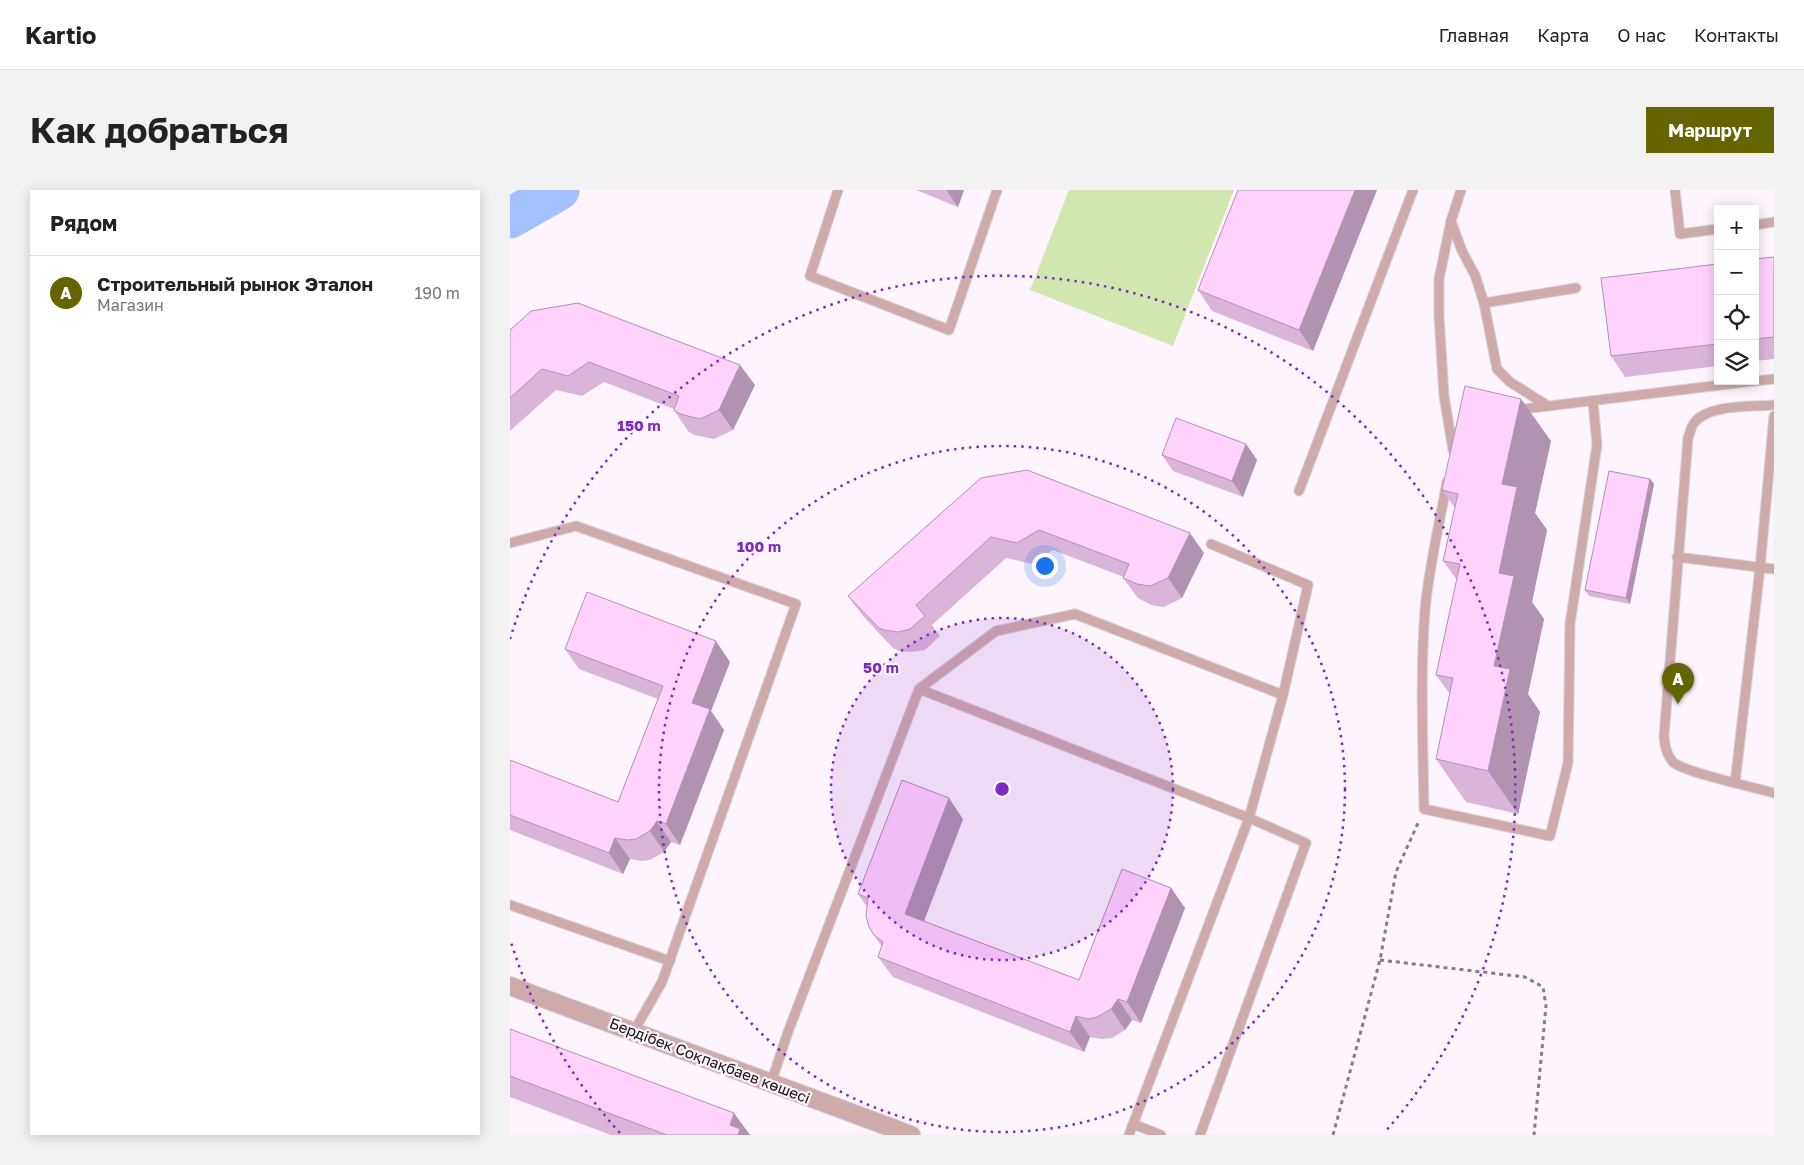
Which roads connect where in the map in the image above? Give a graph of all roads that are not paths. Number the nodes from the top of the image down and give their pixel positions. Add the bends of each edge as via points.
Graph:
1 (838, 190) edge
2 (997, 190) edge
3 (1413, 190) edge
4 (1461, 190) edge
5 (1675, 190) edge
6 (1451, 221) junction
7 (1774, 222) edge
8 (1759, 224) edge
9 (1714, 230) edge
10 (1576, 288) dead end
11 (1484, 303) junction
12 (1774, 379) edge
13 (1759, 381) edge
14 (1723, 385) edge
15 (1593, 401) junction
16 (1774, 405) edge
17 (1548, 406) junction
18 (1510, 411) edge
19 (1774, 416) edge
20 (1462, 435) edge
21 (1451, 460) junction
22 (1299, 491) dead end
23 (510, 543) edge
24 (1212, 544) dead end
25 (1677, 557) junction
26 (1760, 568) junction
27 (1774, 569) edge
28 (919, 689) junction
29 (1283, 694) junction
30 (1735, 783) junction
31 (1774, 793) edge
32 (1249, 818) junction
33 (510, 905) edge
34 (670, 962) junction
35 (510, 986) edge
36 (634, 1031) junction
37 (772, 1084) junction
38 (1133, 1124) junction
39 (911, 1135) edge
40 (1129, 1135) edge
41 (1161, 1135) edge
42 (1200, 1135) edge

1 - 2 lane via 810,276 949,330
3 - 22 lane
4 - 6 lane
5 - 9 lane via 1680,234
6 - 11 lane
6 - 21 lane via 1439,279 1444,396
7 - 8 lane
10 - 11 lane
11 - 17 lane via 1497,369 1510,382
12 - 13 lane
14 - 15 lane
15 - 17 lane
15 - 21 lane via 1597,445 1570,624 1568,763 1550,836 1424,808 1422,688 1425,612
16 - 25 lane via 1714,410 1693,424 1688,438
17 - 18 lane
19 - 26 lane
20 - 21 lane
23 - 34 lane via 576,526 796,604
24 - 29 lane via 1308,585
25 - 26 lane
25 - 30 lane via 1665,751 1674,763
26 - 27 lane
26 - 30 lane
28 - 29 lane via 996,630 1075,614
28 - 32 lane
28 - 37 lane via 788,1032
29 - 32 lane
30 - 31 lane
32 - 38 lane
32 - 42 lane via 1306,843
33 - 34 lane
34 - 36 lane
35 - 36 street, Бердібек Соқпақбаев көшесі
36 - 37 street, Бердібек Соқпақбаев көшесі
37 - 39 street, Бердібек Соқпақбаев көшесі
38 - 40 lane
38 - 41 lane

